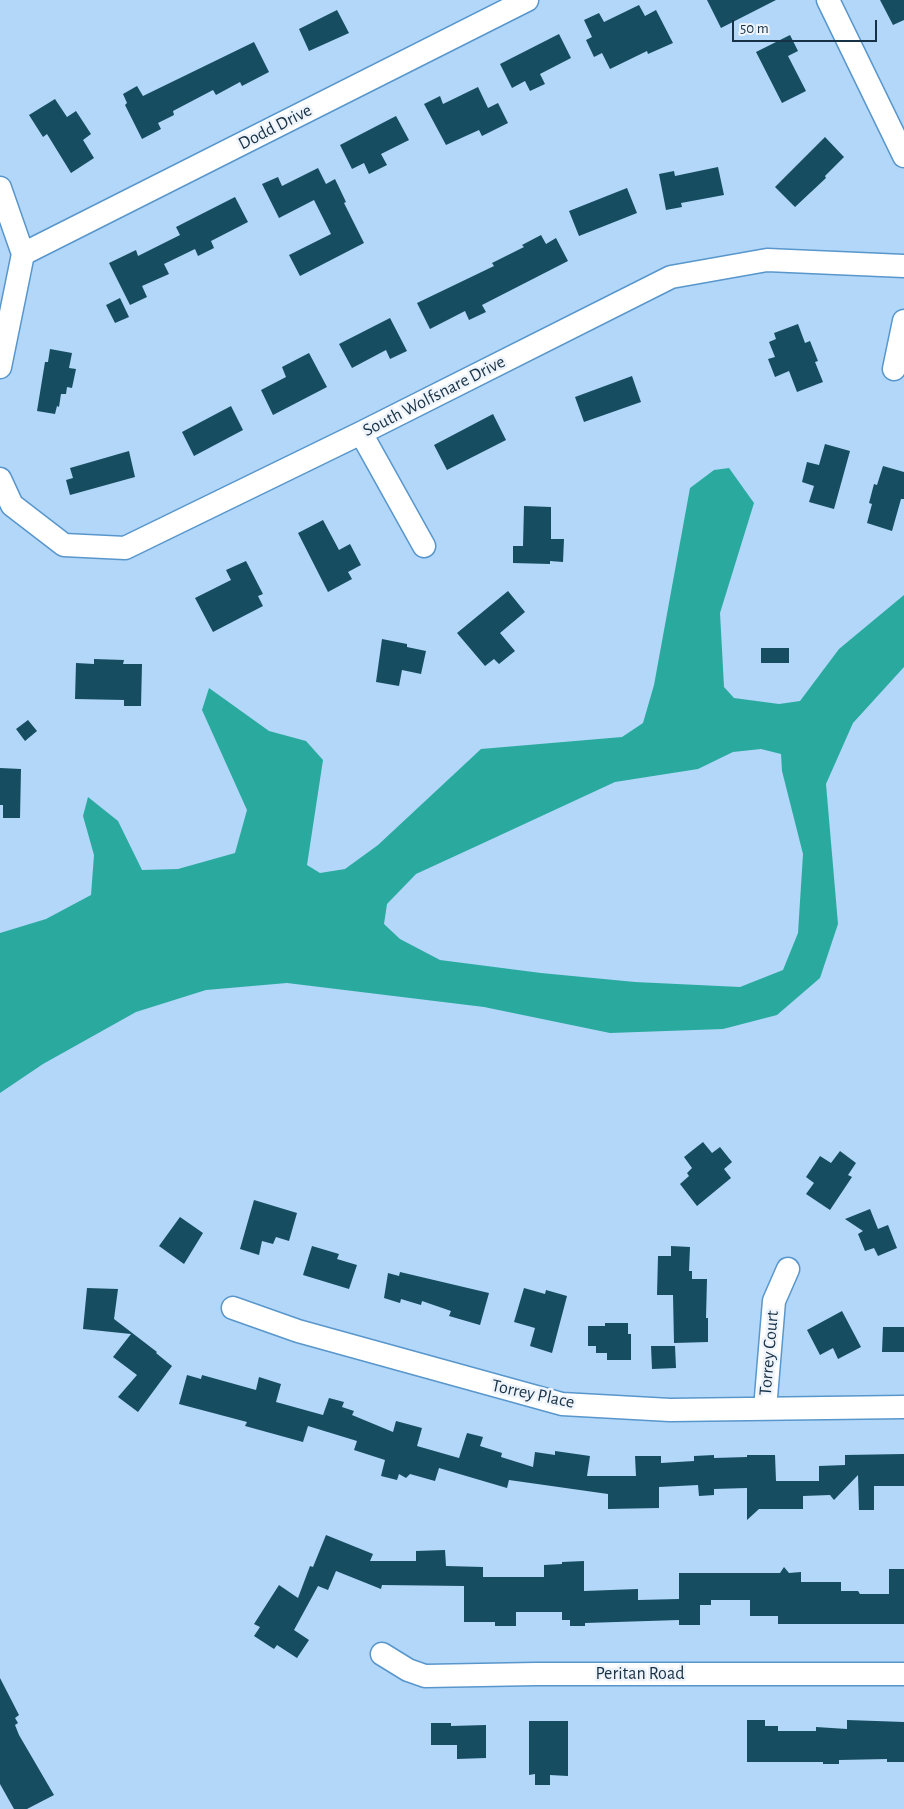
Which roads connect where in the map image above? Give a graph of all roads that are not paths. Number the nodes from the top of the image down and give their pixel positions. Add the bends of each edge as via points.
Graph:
1 (527, 0) edge
2 (828, 0) edge
3 (904, 156) edge
4 (0, 188) edge
5 (23, 254) junction
6 (904, 266) edge
7 (904, 321) edge
8 (0, 367) edge
9 (894, 369) dead end
10 (361, 432) junction
11 (0, 479) edge
12 (424, 546) dead end
13 (788, 1269) dead end
14 (233, 1308) dead end
15 (904, 1407) edge
16 (765, 1409) junction
17 (382, 1654) dead end
18 (904, 1674) edge

1 - 5 street, Dodd Drive
2 - 3 street
4 - 5 street
5 - 8 street
6 - 10 street, South Wolfsnare Drive via 767,260 670,277
7 - 9 street
10 - 11 street, South Wolfsnare Drive via 125,548 64,546 12,505
10 - 12 street
13 - 16 street, Torrey Court via 774,1301
14 - 16 street, Torrey Place via 298,1331 562,1404 670,1410
15 - 16 street, Torrey Place
17 - 18 street, Peritan Road via 425,1676

